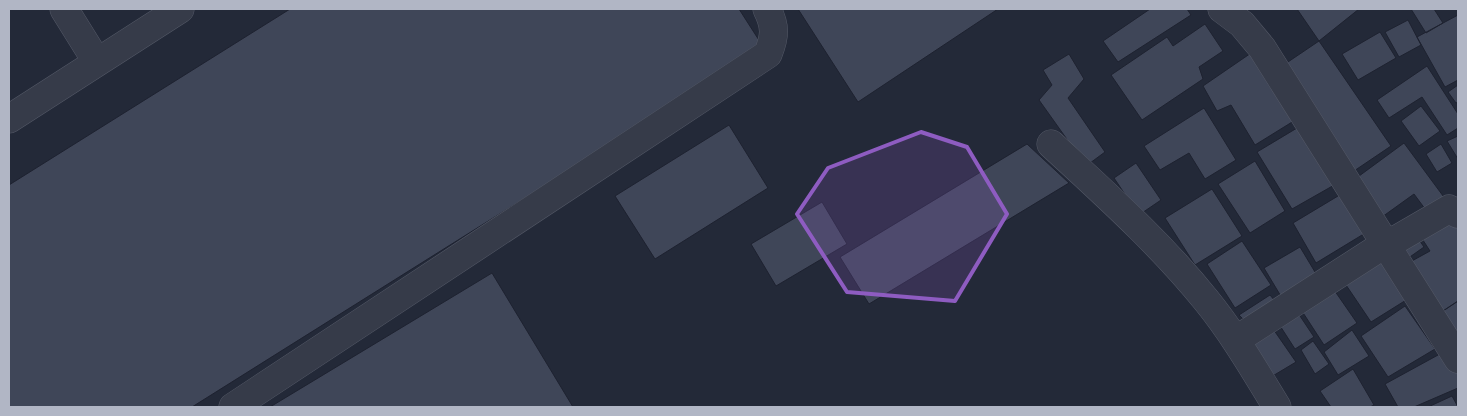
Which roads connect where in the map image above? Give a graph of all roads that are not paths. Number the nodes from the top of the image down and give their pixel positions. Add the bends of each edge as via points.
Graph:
1 (64, 9) edge
2 (180, 9) edge
3 (766, 9) edge
4 (1222, 9) edge
5 (97, 62) junction
6 (9, 119) edge
7 (1051, 144) dead end
8 (1458, 214) edge
9 (1385, 244) junction
10 (1236, 340) junction
11 (1458, 359) edge
12 (233, 407) edge
13 (1277, 407) edge

1 - 5 street
2 - 5 street
3 - 12 street via 774,38 768,54
4 - 9 street via 1242,24 1262,48
5 - 6 street
7 - 10 street via 1159,248 1206,300
8 - 9 street via 1449,209
9 - 10 street
9 - 11 street
10 - 13 street

